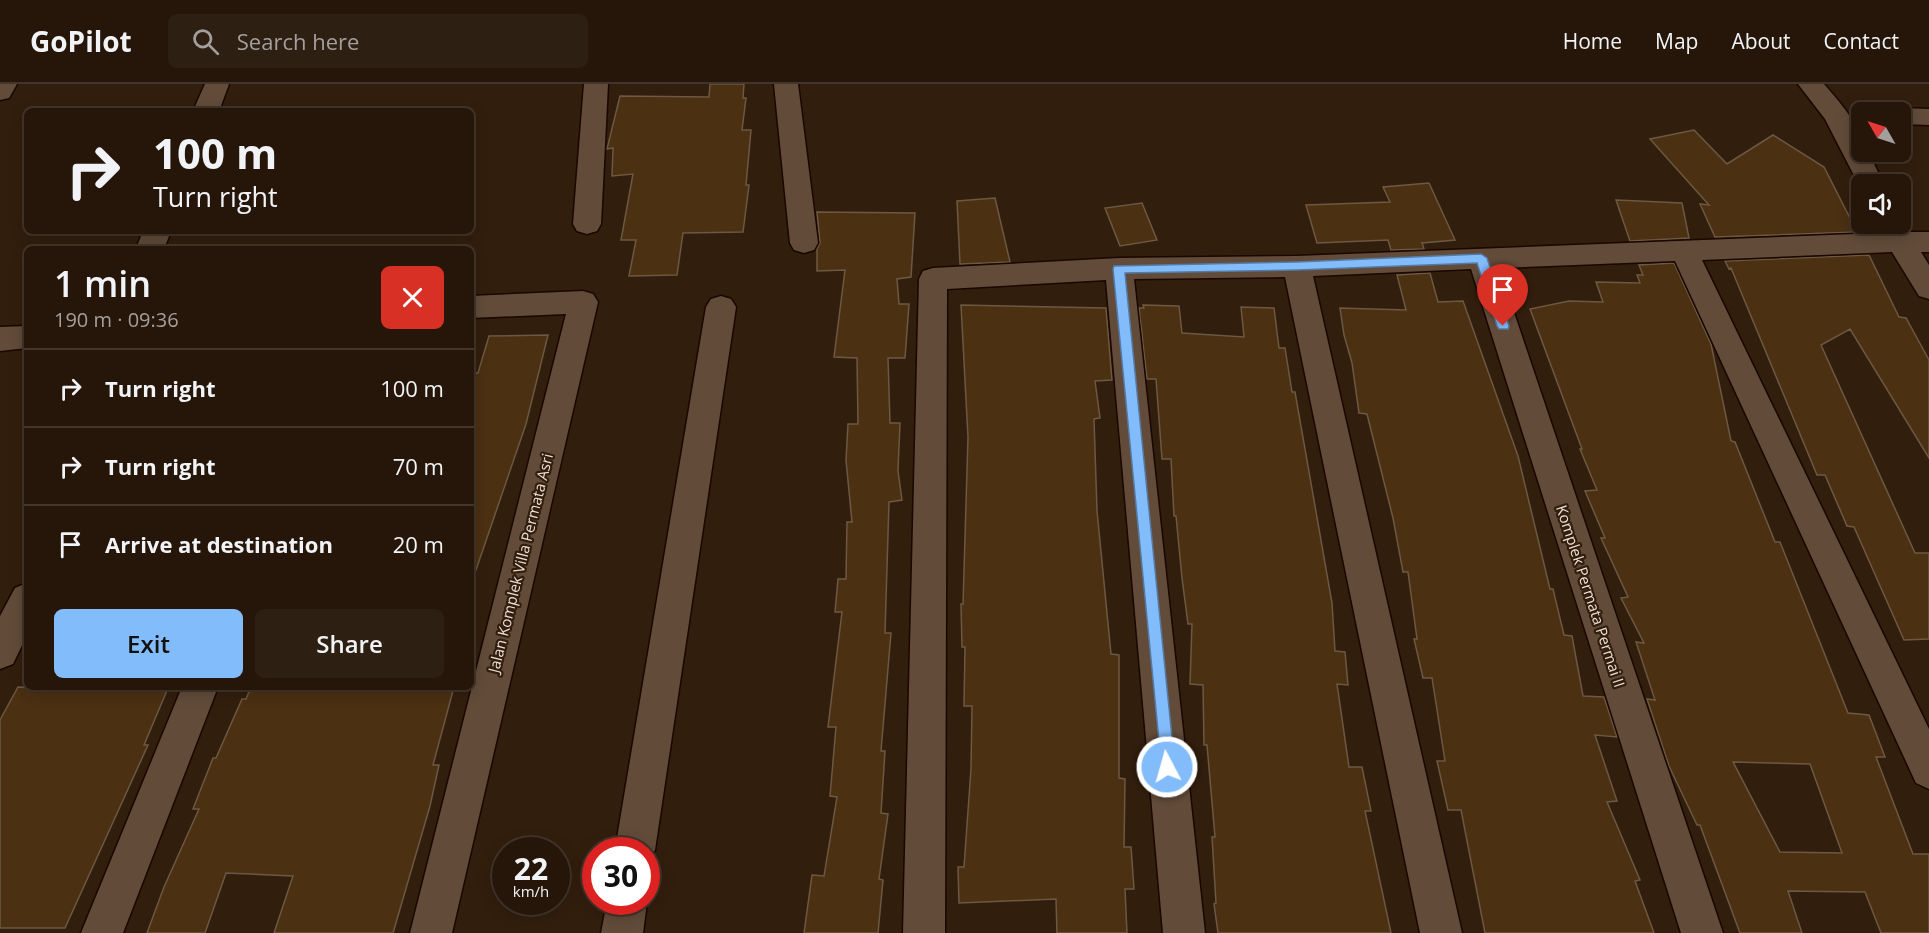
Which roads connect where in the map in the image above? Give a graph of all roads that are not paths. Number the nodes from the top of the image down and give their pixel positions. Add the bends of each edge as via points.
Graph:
1 (5, 84) edge
2 (217, 84) edge
3 (596, 84) edge
4 (786, 84) edge
5 (1809, 84) edge
6 (0, 92) edge
7 (207, 108) edge
8 (1849, 115) edge
9 (1911, 116) edge
10 (1929, 117) edge
11 (1868, 174) edge
12 (587, 224) dead end
13 (1884, 234) edge
14 (1897, 234) edge
15 (1900, 234) edge
16 (1929, 242) edge
17 (804, 243) dead end
18 (1684, 251) junction
19 (1481, 258) junction
20 (1297, 266) junction
21 (1119, 269) junction
22 (1929, 288) edge
23 (474, 307) edge
24 (721, 307) dead end
25 (24, 337) edge
26 (0, 339) edge
27 (24, 604) edge
28 (0, 652) edge
29 (199, 690) edge
30 (1929, 770) edge
31 (637, 837) edge
32 (625, 915) edge
33 (102, 933) edge
34 (431, 933) edge
35 (622, 933) edge
36 (924, 933) edge
37 (1184, 933) edge
38 (1441, 933) edge
39 (1702, 933) edge

1 - 6 street
2 - 7 street
3 - 12 street
4 - 17 street
5 - 8 street
8 - 11 street
9 - 10 street
13 - 18 street
14 - 22 street
15 - 16 street
18 - 19 street
18 - 30 street
19 - 20 street
19 - 39 street, Komplek Permata Permai II
20 - 21 street
20 - 38 street
21 - 36 street via 933,279
21 - 37 street
23 - 34 street, Jalan Komplek Villa Permata Asri via 583,302
24 - 31 street
25 - 26 street
27 - 28 street
29 - 33 street
32 - 35 street

